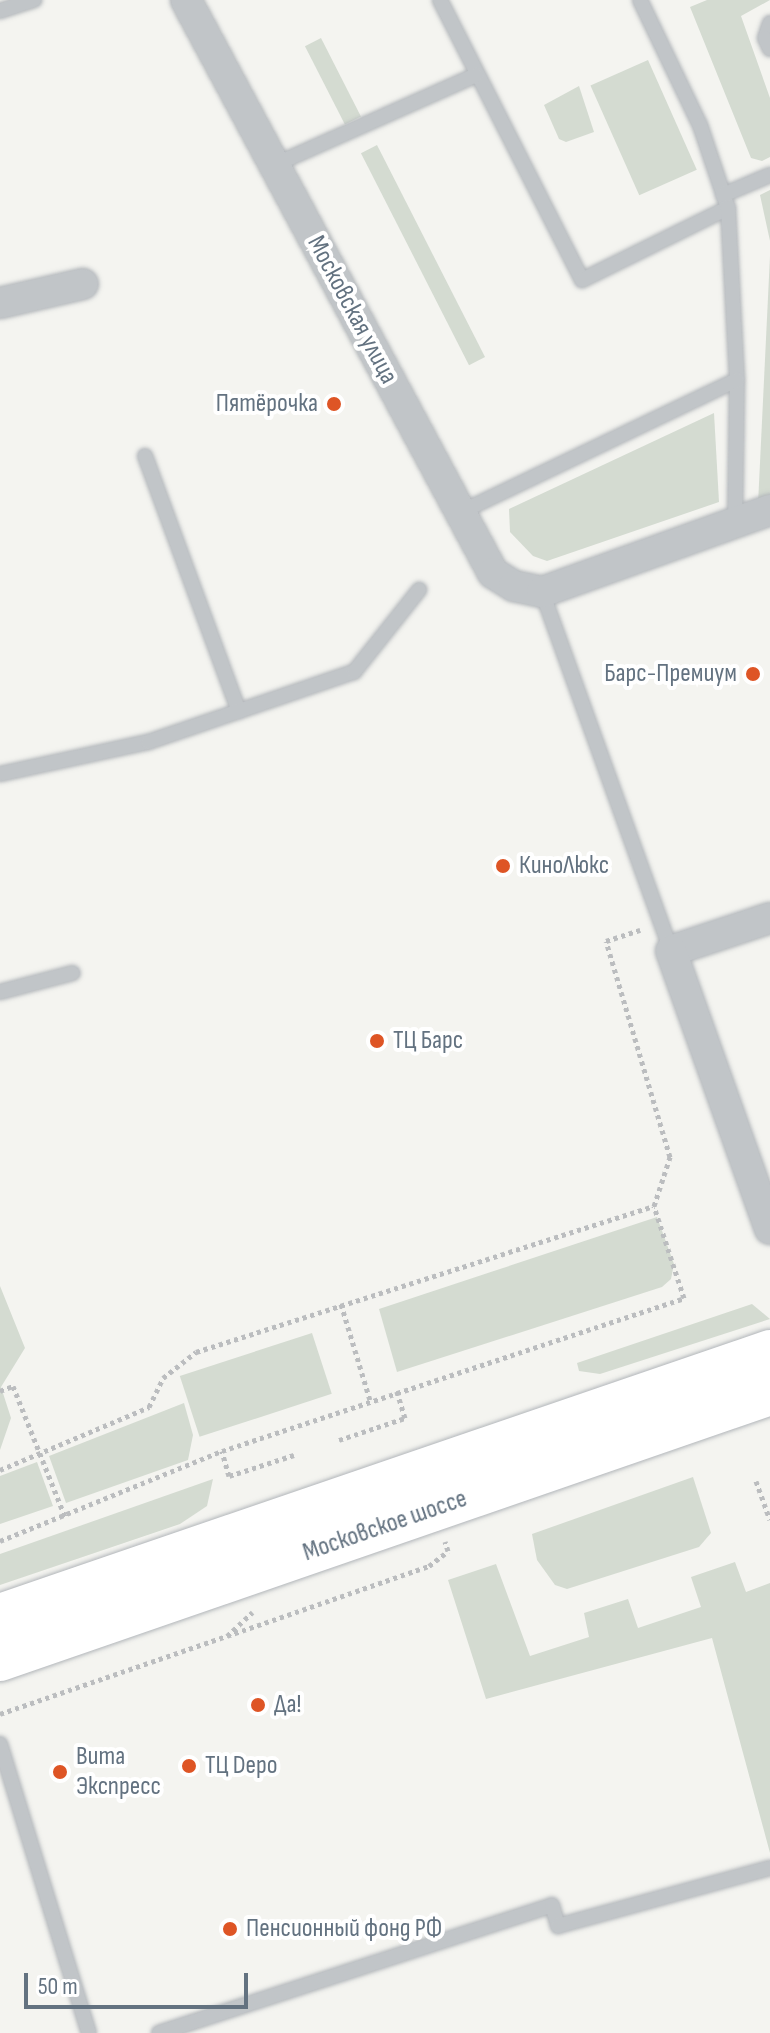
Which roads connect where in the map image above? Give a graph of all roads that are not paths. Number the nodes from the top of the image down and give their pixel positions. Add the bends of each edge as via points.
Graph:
1 (34, 0) edge
2 (186, 0) edge
3 (440, 0) edge
4 (640, 0) edge
5 (0, 11) edge
6 (770, 23) edge
7 (770, 49) edge
8 (476, 75) junction
9 (274, 165) junction
10 (770, 175) edge
11 (726, 201) junction
12 (83, 284) dead end
13 (0, 303) edge
14 (737, 380) junction
15 (145, 456) dead end
16 (770, 510) edge
17 (461, 512) junction
18 (735, 522) junction
19 (419, 590) dead end
20 (542, 592) junction
21 (239, 711) junction
22 (0, 774) edge
23 (770, 918) edge
24 (671, 951) junction
25 (73, 973) dead end
26 (0, 992) edge
27 (770, 1229) edge
28 (770, 1352) edge
29 (770, 1393) edge
30 (0, 1616) edge
31 (0, 1659) edge
32 (0, 1744) edge
33 (770, 1868) edge
34 (89, 2033) edge
35 (159, 2033) edge

1 - 5 lane
2 - 9 street, Московская улица
3 - 8 lane
4 - 11 lane via 700,125
6 - 7 lane via 765,38
8 - 9 lane
8 - 11 lane via 582,280
9 - 17 street, Московская улица
10 - 11 lane
11 - 14 lane
12 - 13 street
14 - 17 lane
14 - 18 lane
15 - 21 lane
16 - 18 street
17 - 20 street, Московская улица via 493,573 514,586
18 - 20 street
19 - 21 lane via 354,672
20 - 24 lane
21 - 22 lane via 148,742
23 - 24 street
24 - 27 street
25 - 26 lane
28 - 30 main road, Московское шоссе
29 - 31 main road, Московское шоссе
32 - 34 lane
33 - 35 lane via 558,1926 552,1905

